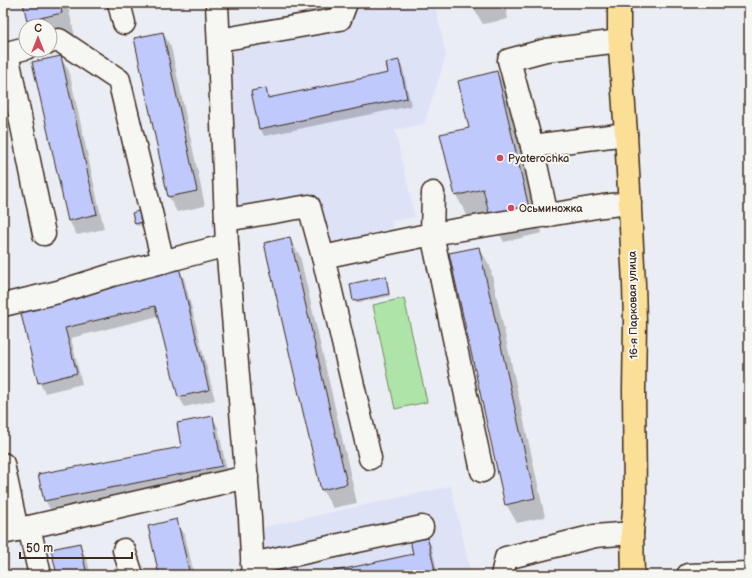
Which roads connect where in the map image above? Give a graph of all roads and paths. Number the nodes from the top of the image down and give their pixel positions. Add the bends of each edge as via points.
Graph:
1 (218, 3) edge
2 (346, 3) edge
3 (612, 3) edge
4 (619, 3) edge
5 (620, 38) junction
6 (58, 40) edge
7 (219, 40) junction
8 (12, 52) edge
9 (626, 134) junction
10 (532, 146) junction
11 (433, 193) dead end
12 (630, 203) junction
13 (547, 216) junction
14 (226, 220) junction
15 (44, 234) dead end
16 (432, 234) junction
17 (227, 245) junction
18 (323, 257) junction
19 (163, 262) junction
20 (3, 305) edge
21 (370, 458) dead end
22 (3, 464) edge
23 (482, 471) dead end
24 (246, 478) junction
25 (422, 527) dead end
26 (16, 530) edge
27 (632, 533) junction
28 (124, 550) dead end
29 (253, 570) edge
30 (749, 573) edge
31 (725, 574) edge
32 (40, 575) edge
33 (132, 575) edge
34 (502, 575) edge
35 (633, 575) edge
36 (688, 575) edge

1 - 7 lane
2 - 7 lane via 340,19
3 - 5 main road, 16-я Парковая улица
4 - 5 main road, 16-я Парковая улица
5 - 9 main road, 16-я Парковая улица
5 - 10 lane via 546,50 509,60
6 - 19 lane via 119,80
7 - 14 lane via 226,69
8 - 15 lane
9 - 10 lane
9 - 12 main road, 16-я Парковая улица
10 - 13 lane
11 - 16 lane
12 - 13 lane
12 - 27 main road, 16-я Парковая улица via 635,322 635,500
13 - 16 lane
14 - 17 lane
14 - 18 lane via 309,206
16 - 18 lane
16 - 23 lane
17 - 19 lane
17 - 24 lane
18 - 21 lane
19 - 20 lane
22 - 26 lane
24 - 26 lane
24 - 29 lane
25 - 29 lane
26 - 32 lane
27 - 34 lane via 595,536 506,558
27 - 35 main road, 16-я Парковая улица
28 - 33 lane
30 - 31 lane
31 - 36 lane

